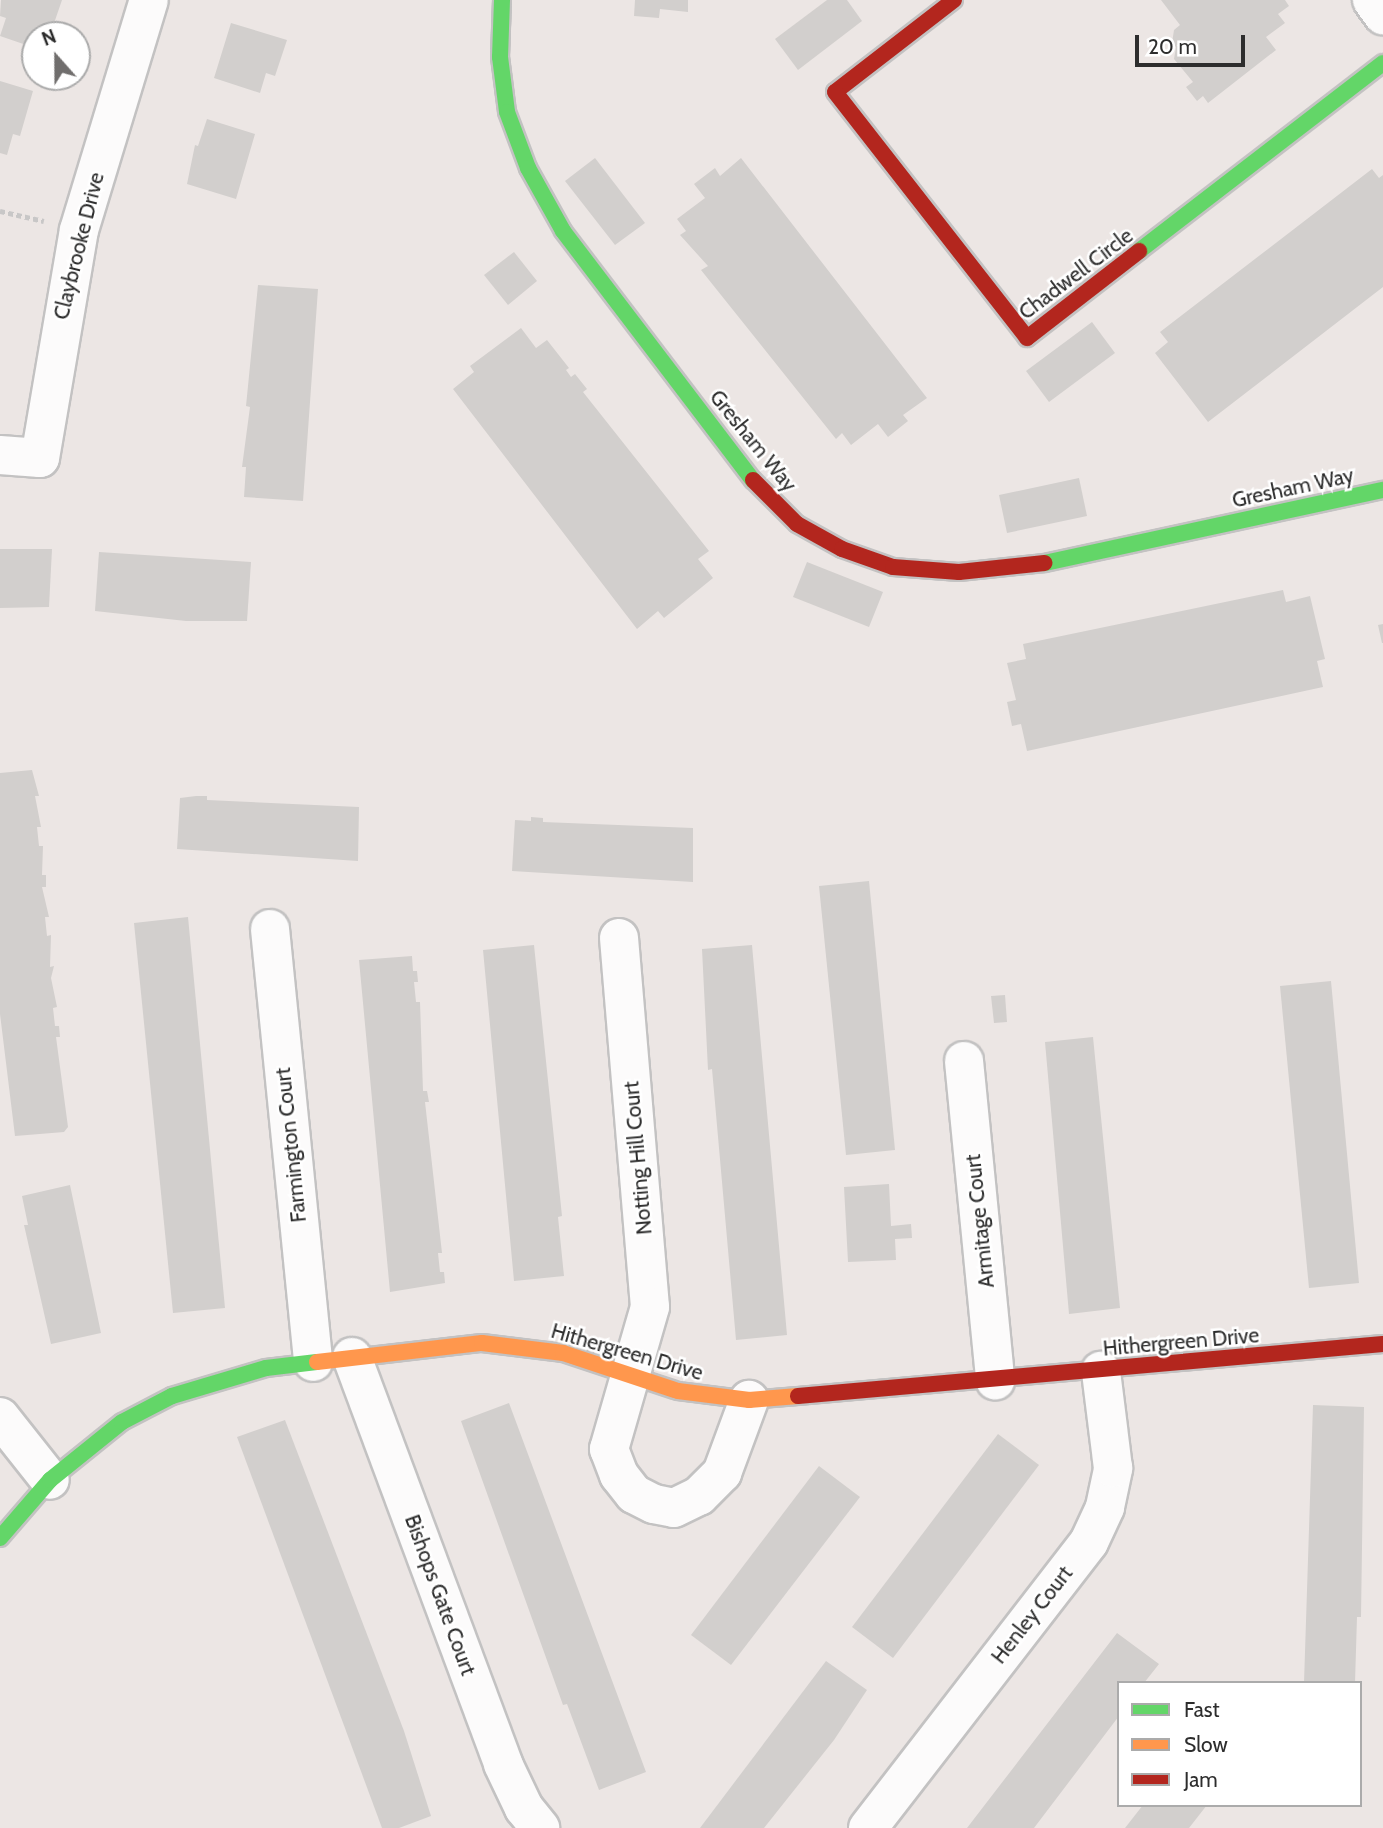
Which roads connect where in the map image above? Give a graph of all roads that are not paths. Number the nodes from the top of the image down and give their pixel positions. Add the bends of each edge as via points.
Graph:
1 (149, 0) edge
2 (502, 0) edge
3 (954, 0) edge
4 (1372, 0) edge
5 (1383, 15) edge
6 (1383, 63) edge
7 (0, 455) edge
8 (1383, 490) edge
9 (270, 929) dead end
10 (619, 938) dead end
11 (964, 1061) dead end
12 (1383, 1344) edge
13 (352, 1357) junction
14 (313, 1362) junction
15 (1101, 1371) junction
16 (629, 1375) junction
17 (995, 1380) junction
18 (749, 1400) junction
19 (0, 1417) edge
20 (50, 1480) junction
21 (0, 1538) edge
22 (540, 1828) edge
23 (867, 1828) edge

1 - 7 street, Claybrooke Drive via 79,230 40,457
2 - 8 street, Gresham Way via 500,57 507,112 528,168 563,230 763,493 808,530 842,549 893,567 996,570
3 - 6 street, Chadwell Circle via 835,92 1027,338
4 - 5 street
9 - 14 street, Farmington Court
10 - 16 street, Notting Hill Court via 650,1307
11 - 17 street, Armitage Court
12 - 15 street, Hithergreen Drive
13 - 14 street, Hithergreen Drive
13 - 16 street, Hithergreen Drive via 482,1343 563,1353
13 - 22 street, Bishops Gate Court via 503,1763 524,1808
14 - 20 street, Hithergreen Drive via 217,1379 172,1396 122,1422
15 - 17 street, Hithergreen Drive
15 - 23 street, Henley Court via 1113,1468 1105,1507 1089,1542
16 - 18 street, Hithergreen Drive via 678,1391
16 - 18 street, Notting Hill Court via 609,1449 619,1475 634,1494 654,1504 674,1508 699,1496 722,1473
17 - 18 street, Hithergreen Drive
19 - 20 street
20 - 21 street, Hithergreen Drive

